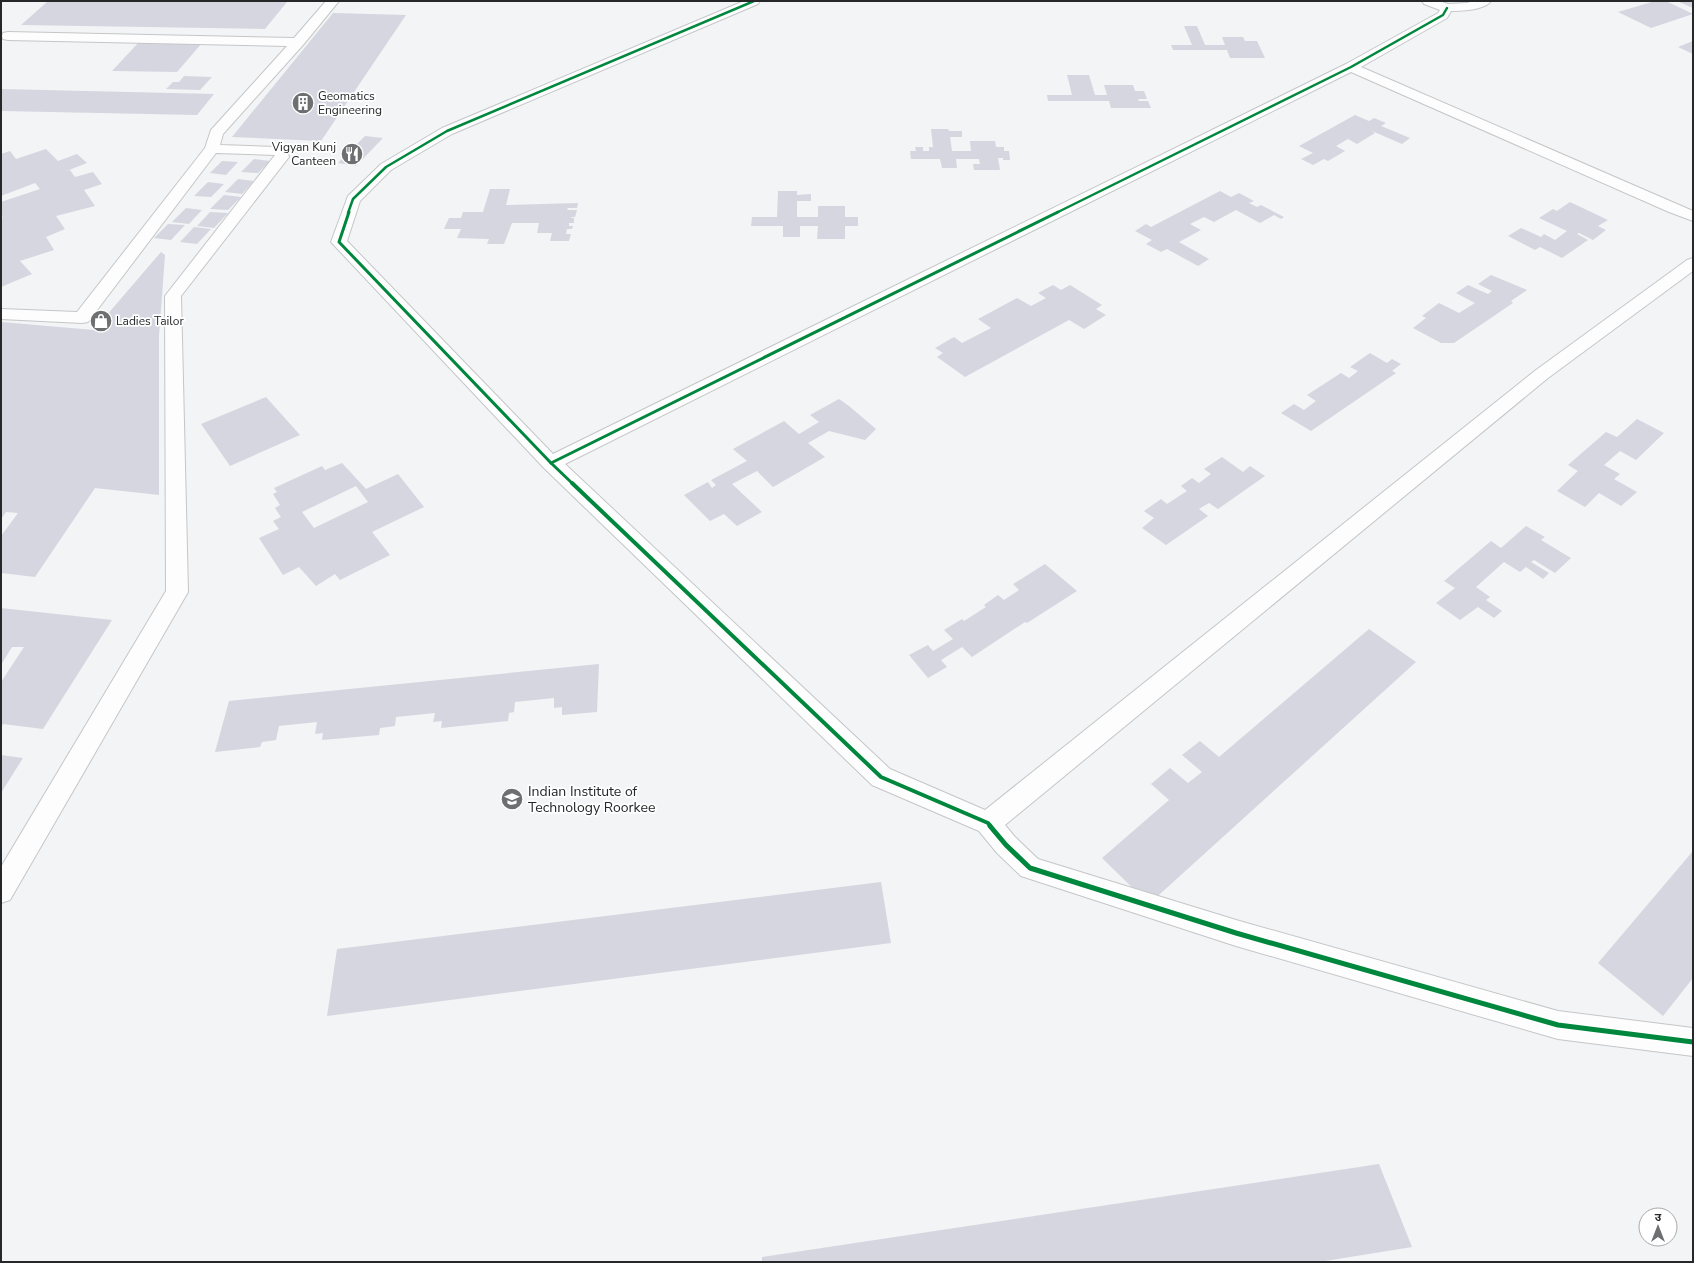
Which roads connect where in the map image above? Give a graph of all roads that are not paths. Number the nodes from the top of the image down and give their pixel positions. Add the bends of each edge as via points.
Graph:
1 (333, 1) edge
2 (754, 1) edge
3 (1428, 1) edge
4 (1485, 1) edge
5 (1447, 8) junction
6 (8, 36) dead end
7 (298, 42) junction
8 (1352, 67) junction
9 (214, 141) junction
10 (1693, 216) edge
11 (1693, 263) edge
12 (1, 314) edge
13 (551, 463) junction
14 (988, 823) junction
15 (1, 891) edge
16 (1693, 1042) edge

1 - 7 street
2 - 13 street via 447,131 386,167 353,199 339,242
3 - 5 street
4 - 5 street
5 - 8 street via 1444,15
6 - 7 street
7 - 9 street
8 - 10 street
8 - 13 street
9 - 12 street via 82,318
9 - 15 street via 276,151 282,153 282,156 173,296 178,592
11 - 14 street via 1542,374
13 - 14 street via 882,777
14 - 16 street via 1030,868 1236,933 1558,1025

